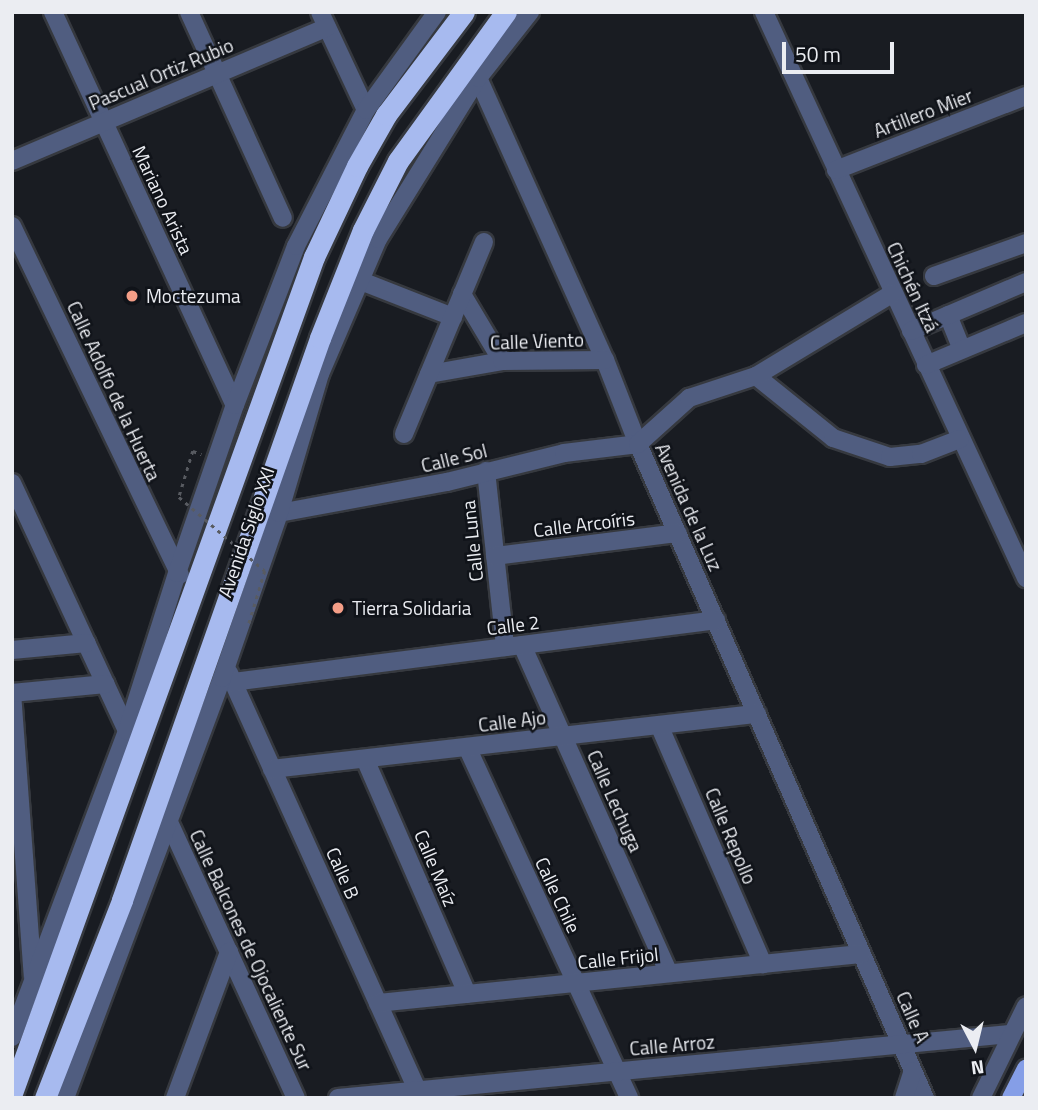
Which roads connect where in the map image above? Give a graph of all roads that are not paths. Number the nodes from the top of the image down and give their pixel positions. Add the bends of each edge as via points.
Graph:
1 (53, 12) edge
2 (189, 12) edge
3 (437, 12) edge
4 (464, 12) edge
5 (506, 12) edge
6 (530, 12) edge
7 (764, 12) edge
8 (324, 19) edge
9 (217, 74) junction
10 (478, 78) junction
11 (407, 86) junction
12 (1026, 96) edge
13 (366, 110) junction
14 (428, 118) junction
15 (104, 122) junction
16 (12, 161) edge
17 (836, 170) junction
18 (283, 218) dead end
19 (12, 226) edge
20 (484, 242) dead end
21 (1026, 243) edge
22 (934, 276) dead end
23 (361, 281) junction
24 (1026, 282) edge
25 (893, 293) junction
26 (462, 295) junction
27 (948, 316) junction
28 (453, 317) junction
29 (1026, 323) edge
30 (911, 331) junction
31 (955, 352) junction
32 (605, 360) junction
33 (502, 361) junction
34 (926, 365) junction
35 (429, 374) junction
36 (756, 376) junction
37 (235, 405) junction
38 (404, 434) dead end
39 (960, 439) junction
40 (638, 444) junction
41 (486, 471) junction
42 (12, 483) edge
43 (279, 513) junction
44 (678, 533) junction
45 (495, 556) junction
46 (186, 578) junction
47 (1026, 578) edge
48 (716, 620) junction
49 (87, 643) junction
50 (514, 646) junction
51 (12, 650) edge
52 (230, 674) junction
53 (106, 684) junction
54 (12, 693) edge
55 (757, 714) junction
56 (659, 725) junction
57 (127, 731) junction
58 (562, 736) junction
59 (467, 747) junction
60 (365, 759) junction
61 (272, 769) junction
62 (104, 790) junction
63 (113, 817) junction
64 (168, 820) junction
65 (122, 900) junction
66 (126, 930) junction
67 (229, 952) junction
68 (862, 954) junction
69 (763, 964) junction
70 (669, 973) junction
71 (33, 981) junction
72 (576, 983) junction
73 (467, 994) junction
74 (378, 1003) junction
75 (1026, 1006) edge
76 (1010, 1034) junction
77 (12, 1037) edge
78 (902, 1044) junction
79 (1026, 1069) edge
80 (913, 1071) junction
81 (617, 1072) junction
82 (12, 1093) edge
83 (419, 1094) edge
84 (45, 1098) edge
85 (65, 1098) edge
86 (175, 1098) edge
87 (296, 1098) edge
88 (338, 1098) edge
89 (629, 1098) edge
90 (904, 1098) edge
91 (925, 1098) edge
92 (981, 1098) edge
93 (1011, 1098) edge

1 - 15 street, Mariano Arista
2 - 9 street
3 - 13 street, Avenida Siglo XXI
4 - 11 highway, Avenida Siglo XXI
5 - 14 highway, Avenida Siglo XXI
6 - 10 street, Avenida Siglo XXI
7 - 17 street, Chichén Itzá
8 - 9 street, Pascual Ortiz Rubio
8 - 13 street
9 - 15 street, Pascual Ortiz Rubio
9 - 18 street
10 - 23 street, Avenida Siglo XXI via 378,239
10 - 32 street, Avenida de la Luz
11 - 14 highway
11 - 46 highway, Avenida Siglo XXI via 357,166 314,257
12 - 17 street, Artillero Mier
13 - 37 street, Avenida Siglo XXI via 296,246
14 - 65 highway, Avenida Siglo XXI via 398,161 344,275
15 - 16 street, Pascual Ortiz Rubio
15 - 37 street, Mariano Arista
17 - 25 street, Chichén Itzá
19 - 46 street, Calle Adolfo de la Huerta
20 - 26 street
21 - 22 street
23 - 28 street
23 - 43 street, Avenida Siglo XXI via 320,374
24 - 27 street
25 - 30 street, Chichén Itzá
25 - 36 street
26 - 28 street
26 - 33 street
27 - 30 street
27 - 31 street
28 - 35 street
29 - 31 street
30 - 34 street, Chichén Itzá
31 - 34 street
32 - 33 street, Calle Viento
32 - 40 street, Avenida de la Luz
33 - 35 street, Calle Viento
34 - 39 street, Chichén Itzá
35 - 38 street
36 - 39 street via 833,438 890,457 922,454
36 - 40 street via 690,398
37 - 46 street, Avenida Siglo XXI
39 - 47 street, Chichén Itzá
40 - 41 street, Calle Sol via 564,453
40 - 44 street, Avenida de la Luz
41 - 43 street, Calle Sol
41 - 45 street, Calle Luna
42 - 49 street
43 - 52 street, Avenida Siglo XXI
44 - 45 street, Calle Arcoíris
44 - 48 street, Avenida de la Luz
45 - 50 street, Calle Luna
46 - 57 street, Avenida Siglo XXI
46 - 63 highway, Avenida Siglo XXI
48 - 50 street, Calle 2
48 - 55 street, Avenida de la Luz
49 - 51 street
49 - 53 street
50 - 52 street, Calle 2
50 - 58 street, Calle Lechuga
52 - 61 street, Calle B
52 - 64 street, Avenida Siglo XXI
53 - 54 street
53 - 57 street
54 - 71 street
55 - 56 street, Calle Ajo
55 - 68 street, Avenida de la Luz
56 - 58 street, Calle Ajo
56 - 69 street, Calle Repollo
57 - 62 street, Avenida Siglo XXI
58 - 59 street, Calle Ajo
58 - 70 street, Calle Lechuga
59 - 60 street, Calle Ajo
59 - 72 street, Calle Chile
60 - 61 street, Calle Ajo
60 - 73 street, Calle Maíz
61 - 74 street, Calle B
62 - 63 highway
62 - 71 street, Avenida Siglo XXI
63 - 82 highway, Avenida Siglo XXI
64 - 66 street, Avenida Siglo XXI
64 - 67 street, Calle Balcones de Ojocaliente Sur
65 - 66 highway
65 - 84 highway, Avenida Siglo XXI
66 - 85 street, Avenida Siglo XXI
67 - 86 street
67 - 87 street, Calle Balcones de Ojocaliente Sur
68 - 69 street, Calle Frijol
68 - 78 street, Calle A
69 - 70 street, Calle Frijol
70 - 72 street, Calle Frijol
71 - 77 street, Avenida Siglo XXI
72 - 73 street, Calle Frijol
72 - 81 street, Calle Chile
73 - 74 street, Calle Frijol
74 - 83 street, Calle B
75 - 76 street
76 - 78 street, Calle Arroz
76 - 92 street
78 - 80 street, Calle A
78 - 81 street, Calle Arroz
79 - 93 main road
80 - 90 street
80 - 91 street, Calle A
81 - 83 street, Calle Arroz
81 - 89 street, Calle Chile
83 - 88 street, Calle Arroz

